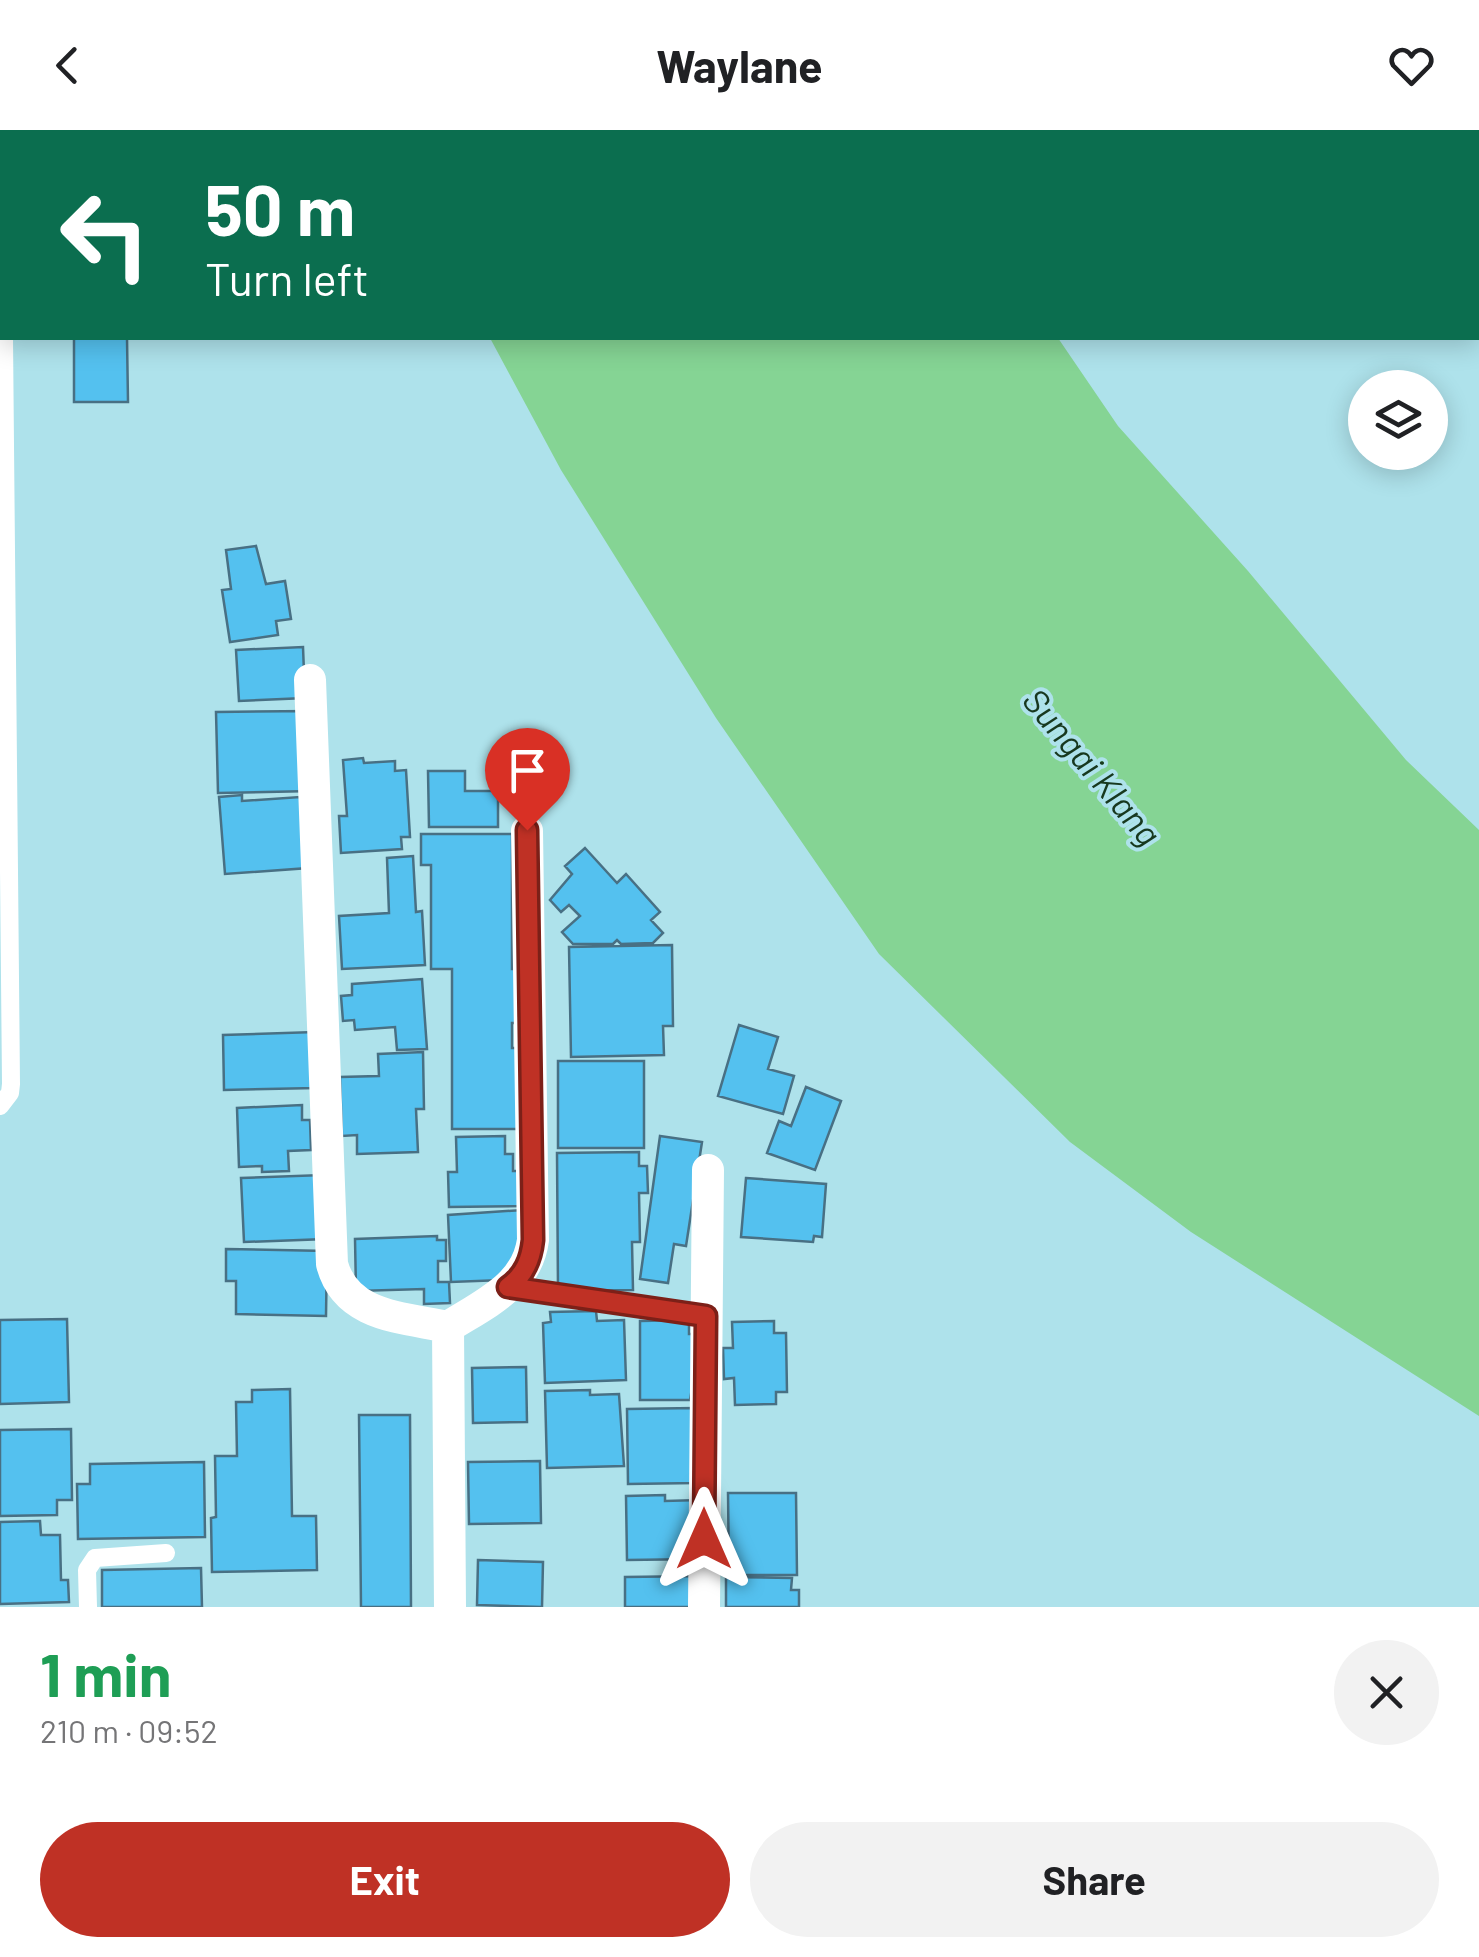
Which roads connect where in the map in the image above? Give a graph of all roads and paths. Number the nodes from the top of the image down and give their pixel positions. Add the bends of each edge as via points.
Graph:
1 (4, 340) edge
2 (310, 680) dead end
3 (527, 830) dead end
4 (0, 1106) edge
5 (708, 1170) dead end
6 (508, 1287) junction
7 (706, 1316) junction
8 (448, 1327) junction
9 (166, 1554) dead end
10 (88, 1607) edge
11 (450, 1607) edge
12 (704, 1607) edge

1 - 4 lane via 11,1084
2 - 8 street via 332,1264 336,1280 370,1311
3 - 6 street via 533,1240 530,1260
5 - 7 street
6 - 7 lane
6 - 8 street
7 - 12 street
8 - 11 street
9 - 10 lane via 96,1558 87,1570

